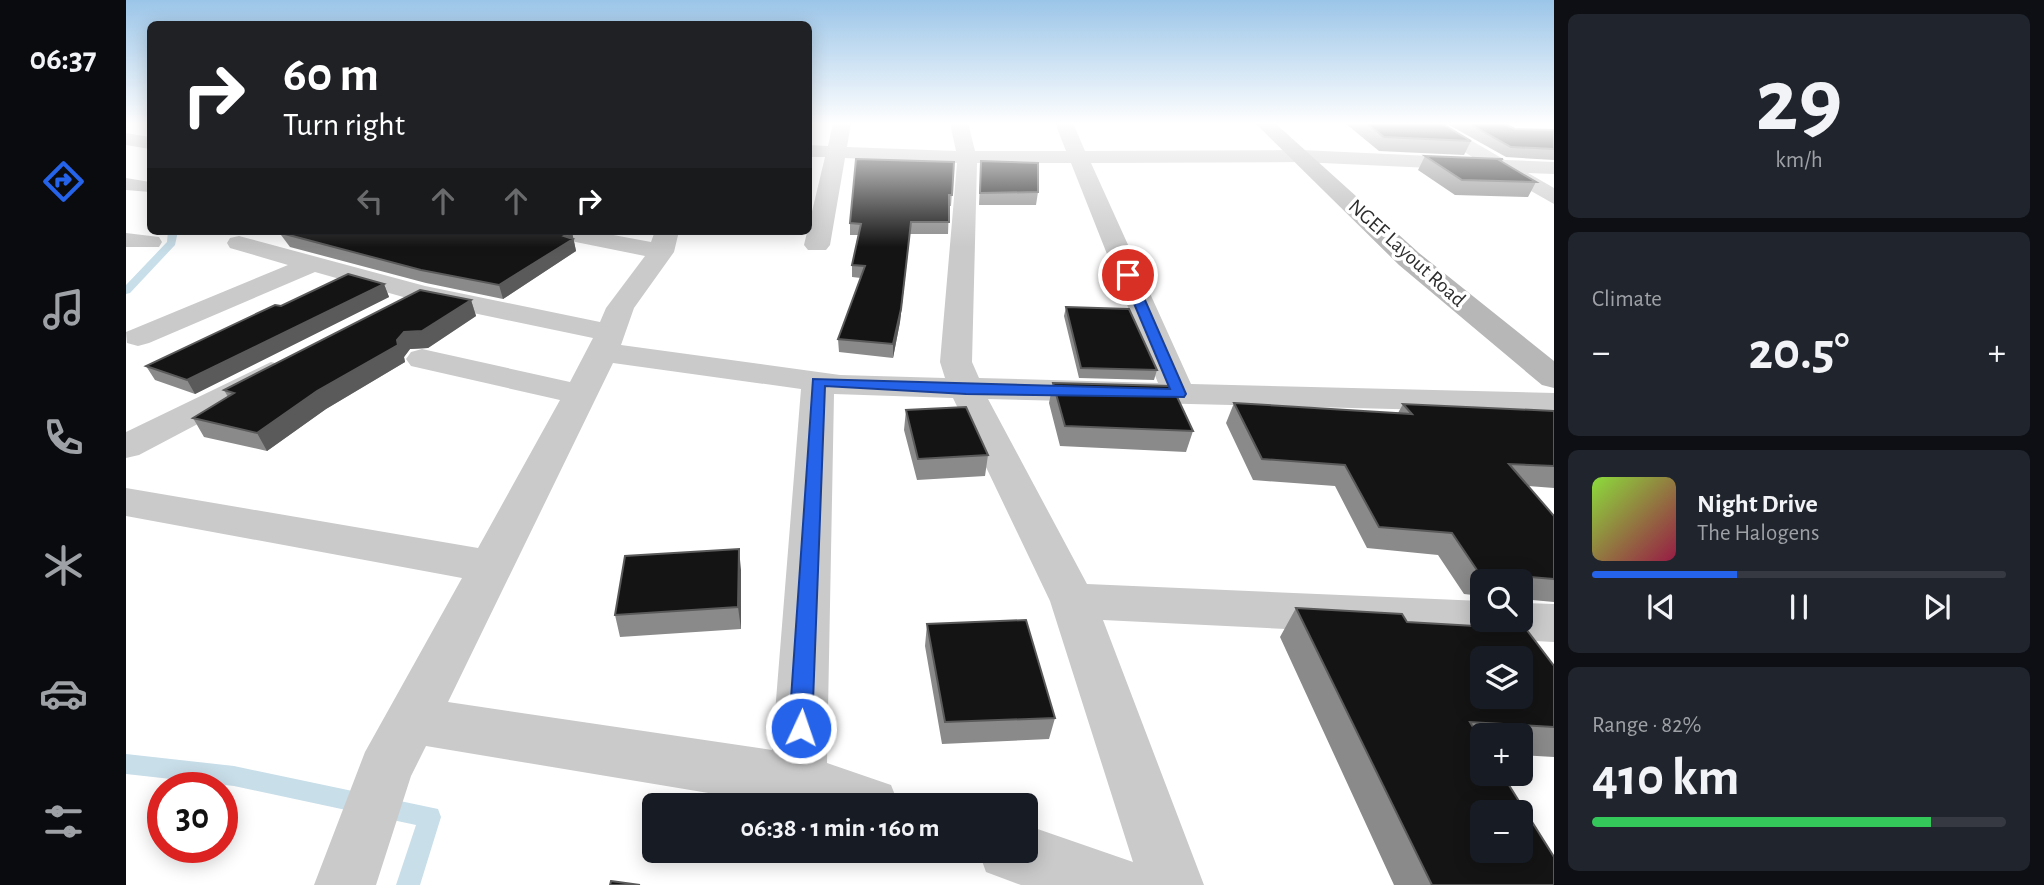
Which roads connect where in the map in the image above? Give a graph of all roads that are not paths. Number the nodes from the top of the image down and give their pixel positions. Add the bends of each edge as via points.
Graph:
1 (833, 164) edge
2 (962, 164) edge
3 (1080, 164) edge
4 (1310, 164) edge
5 (1482, 164) edge
6 (1497, 165) junction
7 (1554, 168) edge
8 (1554, 197) edge
9 (595, 235) edge
10 (664, 242) edge
11 (239, 243) dead end
12 (817, 245) dead end
13 (312, 264) junction
14 (421, 294) junction
15 (377, 317) edge
16 (138, 337) dead end
17 (607, 342) junction
18 (296, 359) edge
19 (422, 359) dead end
20 (1554, 378) edge
21 (818, 382) junction
22 (966, 389) junction
23 (1179, 394) junction
24 (581, 395) junction
25 (1554, 402) edge
26 (126, 447) edge
27 (126, 502) edge
28 (492, 567) junction
29 (1073, 601) junction
30 (1554, 623) edge
31 (412, 720) junction
32 (385, 771) joint
33 (798, 781) junction
34 (834, 793) edge
35 (1038, 860) edge
36 (351, 867) edge
37 (1113, 885) edge
38 (1172, 885) edge

1 - 12 street
2 - 22 street via 956,362
3 - 23 street
4 - 20 street, NGEF Layout Road via 1409,259
5 - 6 street
6 - 7 street
6 - 8 street
9 - 10 street
10 - 17 street via 620,308
11 - 13 street
13 - 14 street
13 - 16 street
14 - 15 street
14 - 17 street
17 - 21 street
17 - 24 street
18 - 26 street
19 - 24 street
21 - 22 street
21 - 33 street
22 - 23 street
22 - 29 street
23 - 25 street
24 - 28 street
27 - 28 street
28 - 31 street
29 - 30 street
29 - 38 street
31 - 32 street
31 - 33 street
32 - 36 street
33 - 34 street
35 - 37 street

